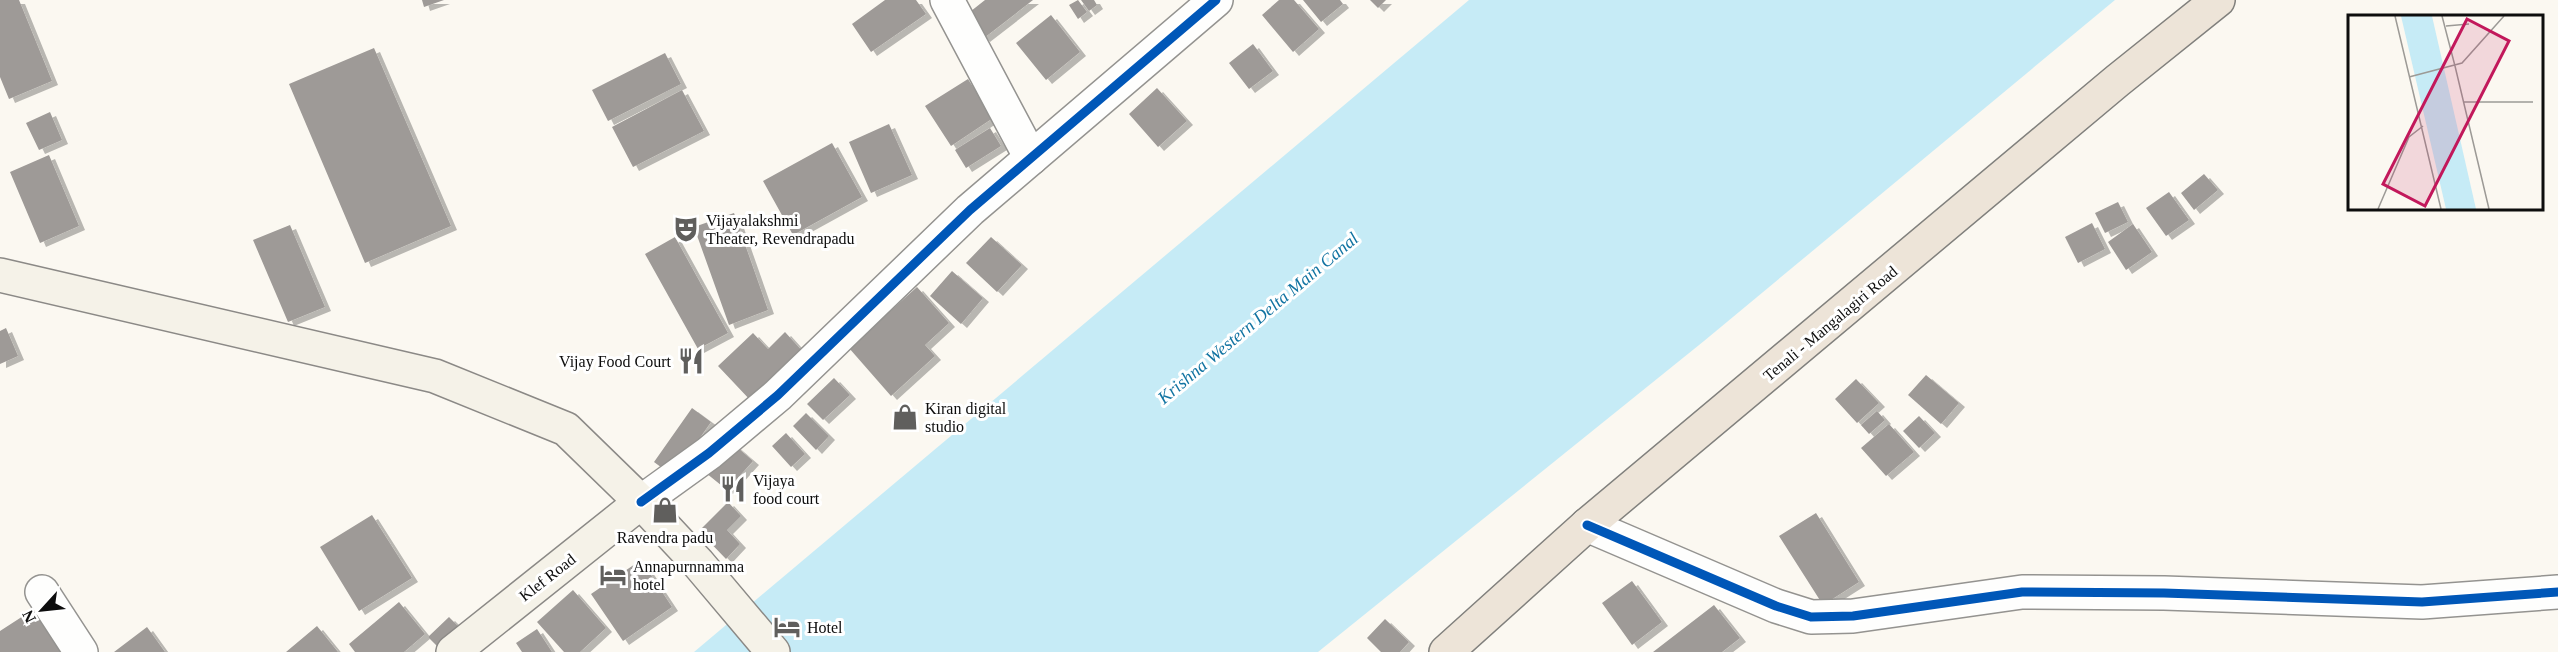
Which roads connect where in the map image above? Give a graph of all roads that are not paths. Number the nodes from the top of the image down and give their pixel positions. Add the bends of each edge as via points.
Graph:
1 (947, 0) edge
2 (1216, 0) edge
3 (2218, 0) edge
4 (1031, 158) junction
5 (0, 275) edge
6 (641, 502) junction
7 (1587, 525) junction
8 (42, 592) dead end
9 (2558, 592) edge
10 (81, 652) edge
11 (453, 652) edge
12 (773, 652) edge
13 (1446, 652) edge

1 - 4 street
2 - 4 street
3 - 7 main road, Tenali - Mangalagiri Road
4 - 6 street via 970,210 778,395 709,453
5 - 6 main road via 435,376 566,429
6 - 11 main road, Klef Road
6 - 12 main road
7 - 9 street via 1776,606 1811,617 1853,616 2022,592 2422,602
7 - 13 main road, Tenali - Mangalagiri Road
8 - 10 street

